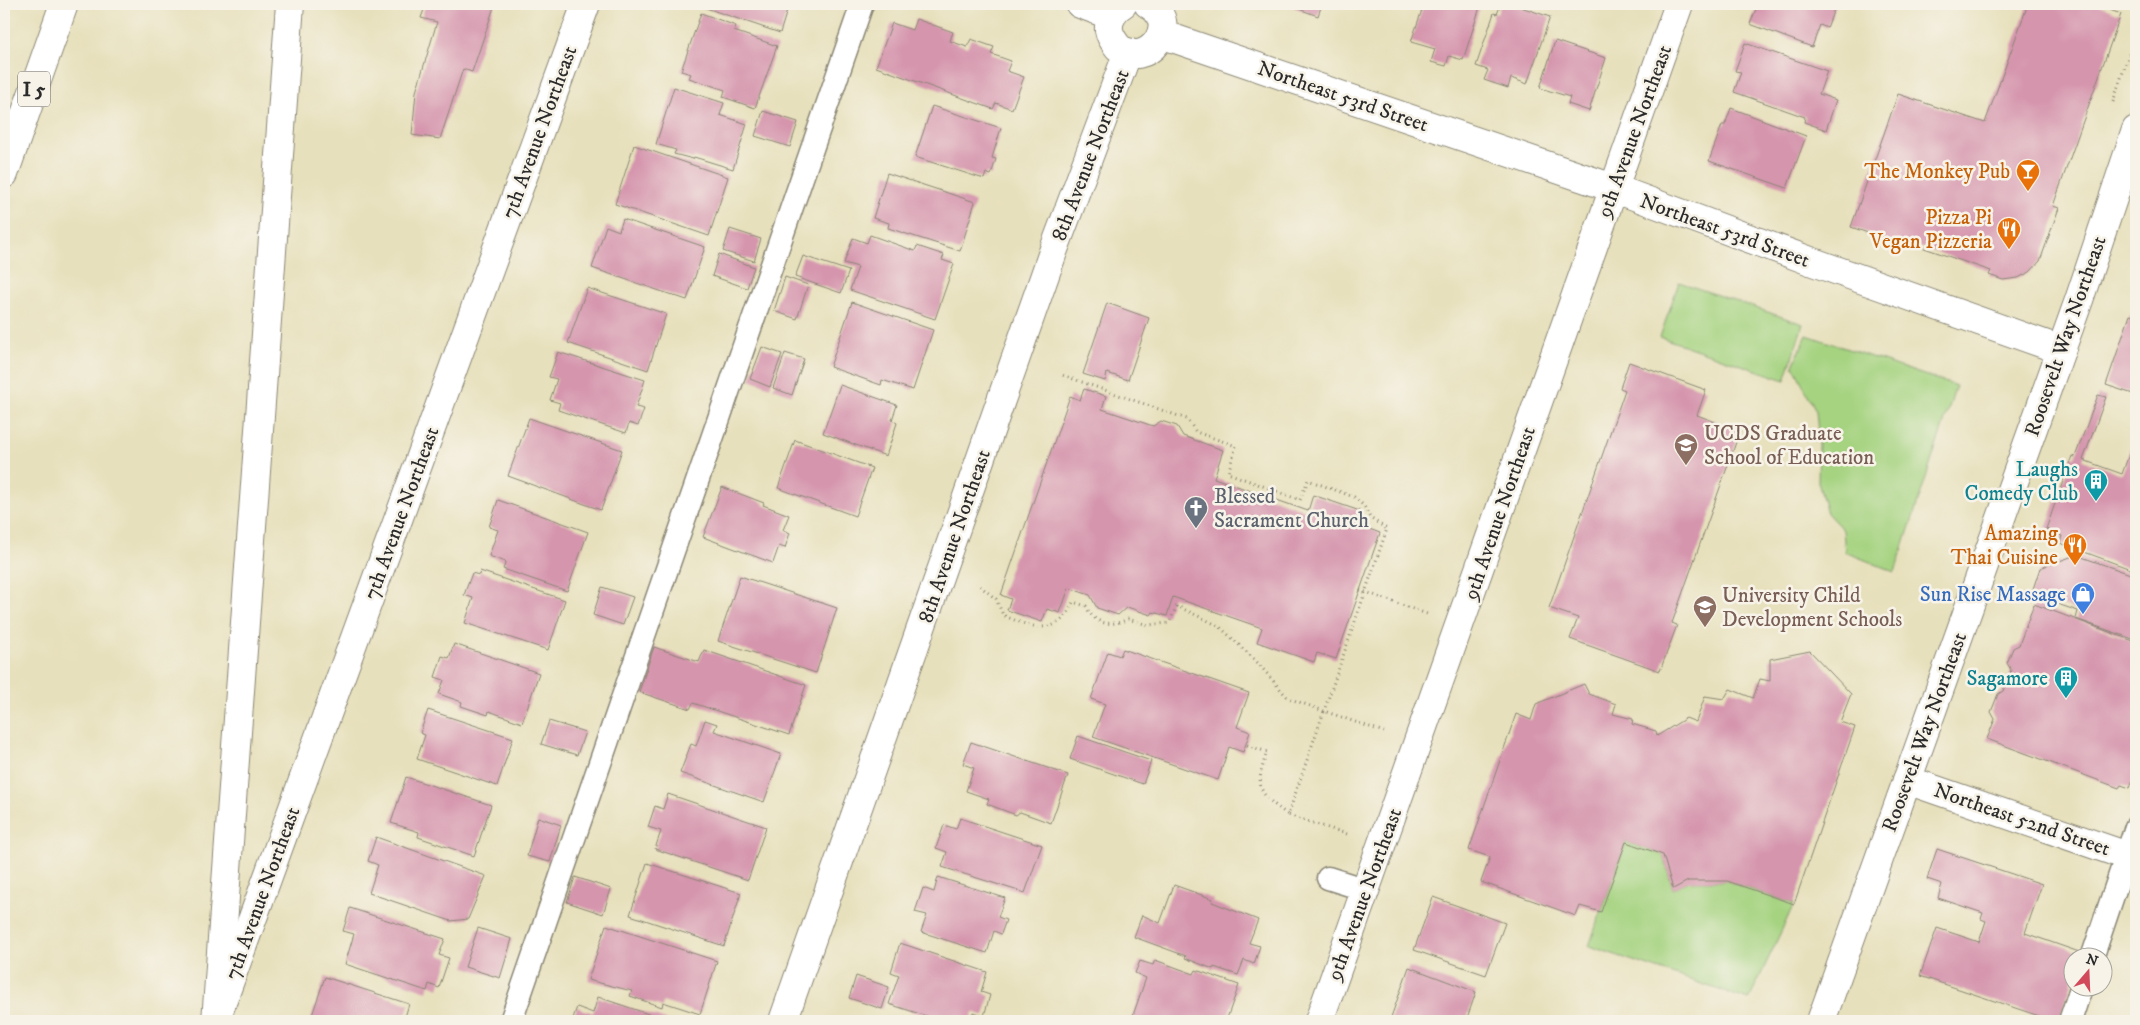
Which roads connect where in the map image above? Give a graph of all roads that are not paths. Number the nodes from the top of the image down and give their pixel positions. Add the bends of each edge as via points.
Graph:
1 (64, 4) edge
2 (290, 4) edge
3 (586, 4) edge
4 (862, 4) edge
5 (1080, 4) edge
6 (1148, 4) edge
7 (1679, 4) edge
8 (1118, 10) edge
9 (1161, 34) junction
10 (1128, 52) junction
11 (2136, 130) edge
12 (4, 174) edge
13 (1613, 188) junction
14 (2061, 350) junction
15 (1907, 780) junction
16 (2136, 827) edge
17 (2131, 857) edge
18 (1328, 878) dead end
19 (1366, 890) junction
20 (2096, 948) edge
21 (2078, 998) edge
22 (216, 1021) edge
23 (511, 1021) edge
24 (783, 1021) edge
25 (1319, 1021) edge
26 (1821, 1021) edge
27 (2070, 1021) edge

1 - 12 main road, I 5
2 - 22 main road
3 - 22 main road, 7th Avenue Northeast
4 - 23 lane
5 - 8 main road
6 - 9 main road via 1158,12 1162,21
7 - 13 main road, 9th Avenue Northeast
8 - 10 main road via 1109,29 1111,37
9 - 10 main road via 1154,47 1146,52
9 - 13 main road, Northeast 53rd Street
10 - 24 main road, 8th Avenue Northeast via 1050,261
11 - 14 main road, Roosevelt Way Northeast
13 - 14 main road, Northeast 53rd Street
13 - 19 main road, 9th Avenue Northeast
14 - 15 main road, Roosevelt Way Northeast
15 - 17 main road, Northeast 52nd Street
15 - 26 main road, Roosevelt Way Northeast
16 - 17 lane
17 - 20 lane
18 - 19 lane
19 - 25 main road, 9th Avenue Northeast
21 - 27 lane

